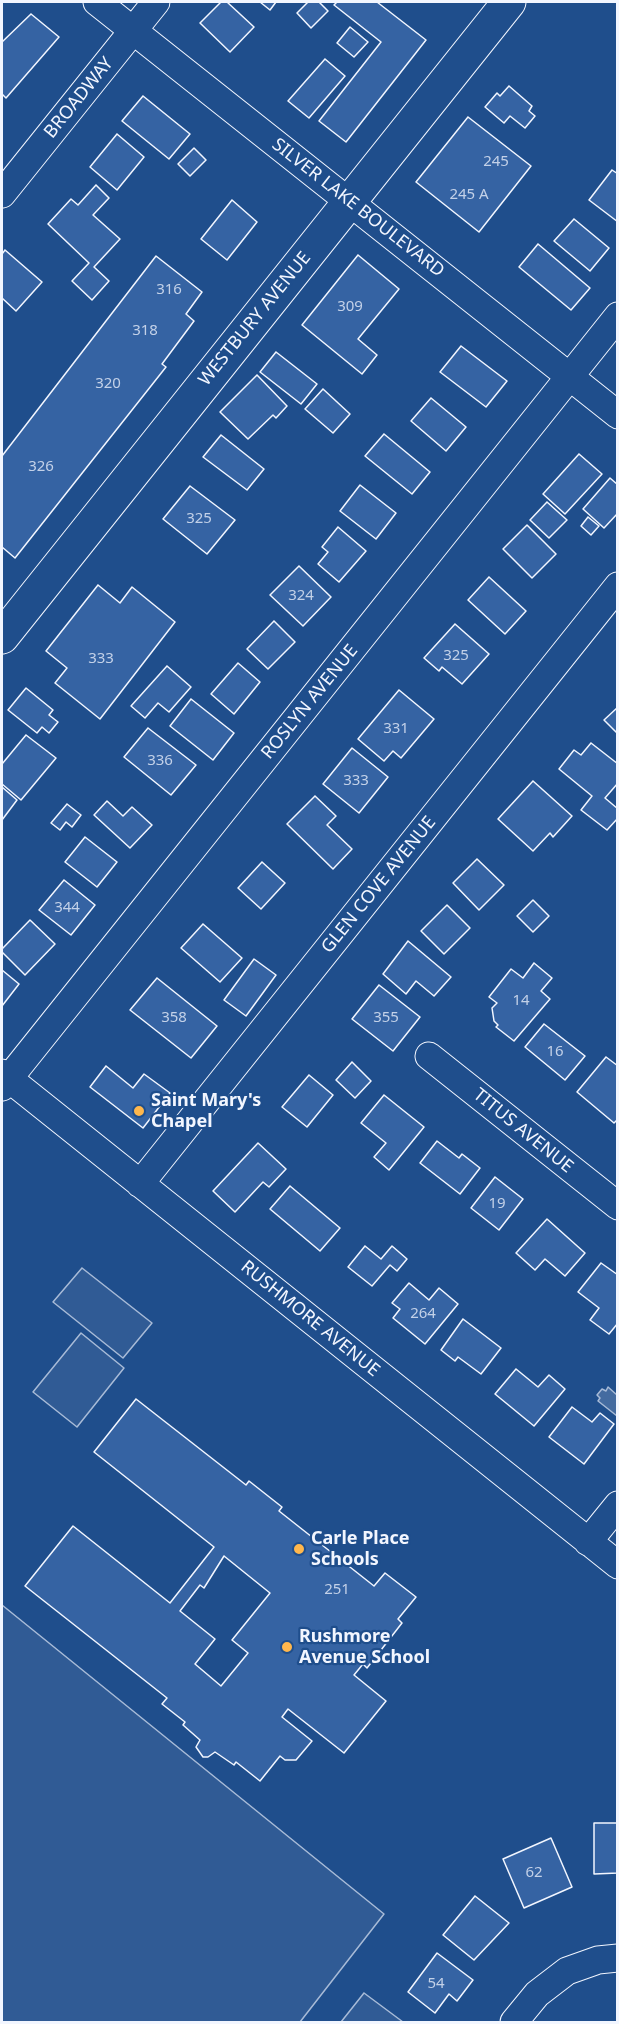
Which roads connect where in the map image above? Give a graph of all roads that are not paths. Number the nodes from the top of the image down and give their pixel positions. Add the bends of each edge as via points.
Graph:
1 (98, 2) edge
2 (156, 2) edge
3 (509, 2) edge
4 (133, 30) junction
5 (2, 194) edge
6 (350, 201) junction
7 (618, 316) edge
8 (570, 376) junction
9 (618, 415) edge
10 (618, 586) edge
11 (2, 637) edge
12 (429, 1056) dead end
13 (4, 1080) edge
14 (140, 1184) junction
15 (618, 1206) edge
16 (618, 1505) edge
17 (588, 1542) junction
18 (618, 1565) edge
19 (618, 1959) edge
20 (514, 2022) edge

1 - 4 street, SILVER LAKE BOULEVARD
2 - 4 street, BROADWAY
3 - 6 main road, WESTBURY AVENUE
4 - 5 street, BROADWAY
4 - 6 street, SILVER LAKE BOULEVARD
6 - 8 street, SILVER LAKE BOULEVARD
6 - 11 main road, WESTBURY AVENUE
7 - 8 street, ROSLYN AVENUE
8 - 9 street, SILVER LAKE BOULEVARD
8 - 13 street, ROSLYN AVENUE
10 - 14 street, GLEN COVE AVENUE
12 - 15 street, TITUS AVENUE
13 - 14 street, RUSHMORE AVENUE
14 - 17 street, RUSHMORE AVENUE
16 - 17 street
17 - 18 street, RUSHMORE AVENUE
19 - 20 street via 598,1960 567,1971 537,1994

